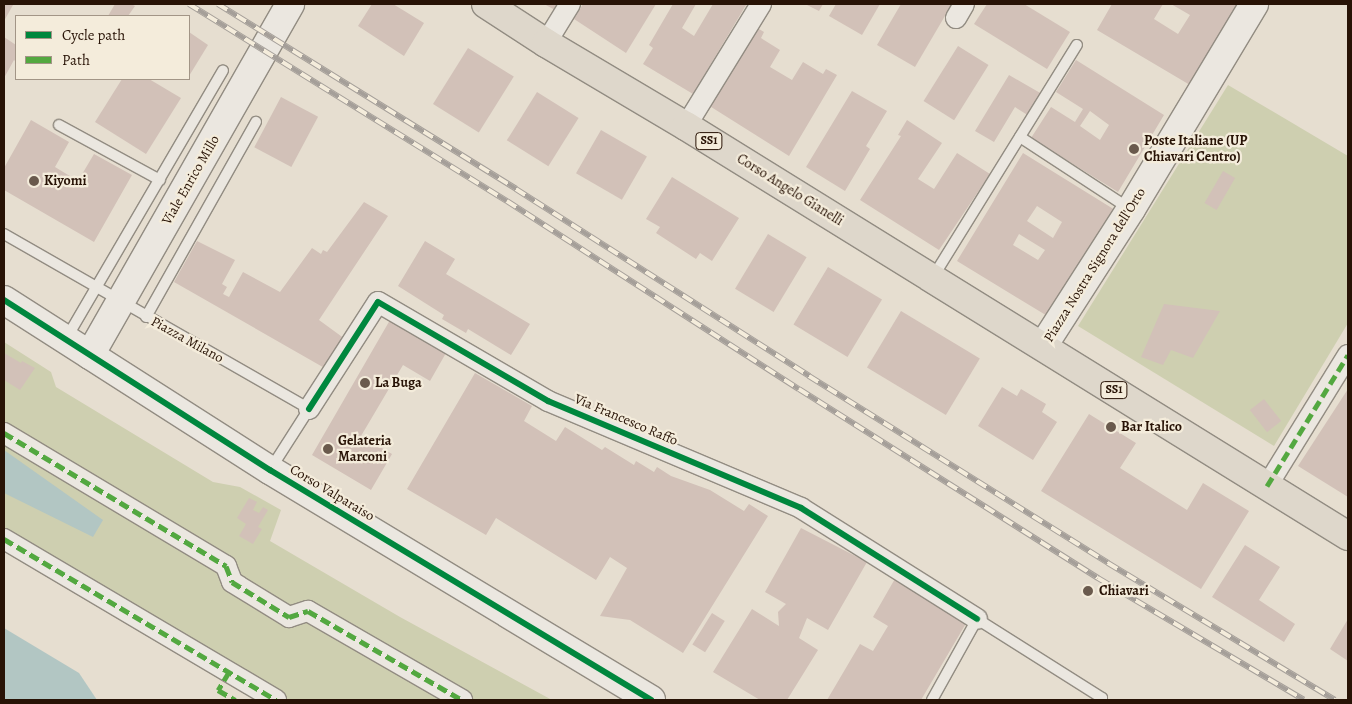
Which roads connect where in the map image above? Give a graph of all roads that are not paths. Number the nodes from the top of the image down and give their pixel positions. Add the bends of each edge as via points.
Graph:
1 (290, 4) edge
2 (486, 4) edge
3 (570, 4) edge
4 (760, 4) edge
5 (1254, 4) edge
6 (546, 43) junction
7 (1077, 45) dead end
8 (223, 70) dead end
9 (256, 122) dead end
10 (59, 125) dead end
11 (686, 126) junction
12 (1020, 137) junction
13 (160, 180) junction
14 (1131, 209) junction
15 (4, 234) edge
16 (933, 278) junction
17 (97, 289) junction
18 (4, 300) edge
19 (121, 302) junction
20 (146, 317) junction
21 (66, 339) junction
22 (1043, 346) junction
23 (90, 355) junction
24 (1348, 355) edge
25 (309, 409) junction
26 (4, 432) edge
27 (270, 470) junction
28 (1267, 486) junction
29 (1348, 536) edge
30 (4, 540) edge
31 (977, 619) junction
32 (276, 700) edge
33 (462, 700) edge
34 (651, 700) edge
35 (932, 700) edge
36 (1101, 700) edge

1 - 19 street, Viale Enrico Millo
2 - 6 main road, Corso Angelo Gianelli / SS1
3 - 6 street
4 - 11 street
5 - 14 street, Piazza Nostra Signora dell'Orto
6 - 11 main road, Corso Angelo Gianelli / SS1
7 - 12 lane
8 - 13 lane, Viale Enrico Millo
9 - 20 lane, Viale Enrico Millo
10 - 13 lane
11 - 16 main road, Corso Angelo Gianelli / SS1
12 - 14 lane
12 - 16 lane
13 - 17 lane, Viale Enrico Millo
14 - 22 street, Piazza Nostra Signora dell'Orto
15 - 17 lane, Piazza Milano
16 - 22 main road, Corso Angelo Gianelli / SS1
17 - 19 lane, Piazza Milano
17 - 21 lane, Viale Enrico Millo
18 - 21 street, Corso Valparaiso
19 - 20 lane, Piazza Milano
19 - 23 street, Viale Enrico Millo
20 - 25 lane, Piazza Milano
21 - 23 street, Corso Valparaiso
22 - 28 main road, Piazza Nostra Signora dell'Orto / SS1
23 - 27 street, Corso Valparaiso
24 - 28 street
25 - 27 lane
25 - 31 street, Via Francesco Raffo via 378,302 548,401 801,508
26 - 33 street via 226,566 232,582 289,617 308,611
27 - 34 street, Corso Valparaiso
28 - 29 main road, Piazza Nostra Signora dell'Orto
30 - 32 street
31 - 35 lane
31 - 36 lane

